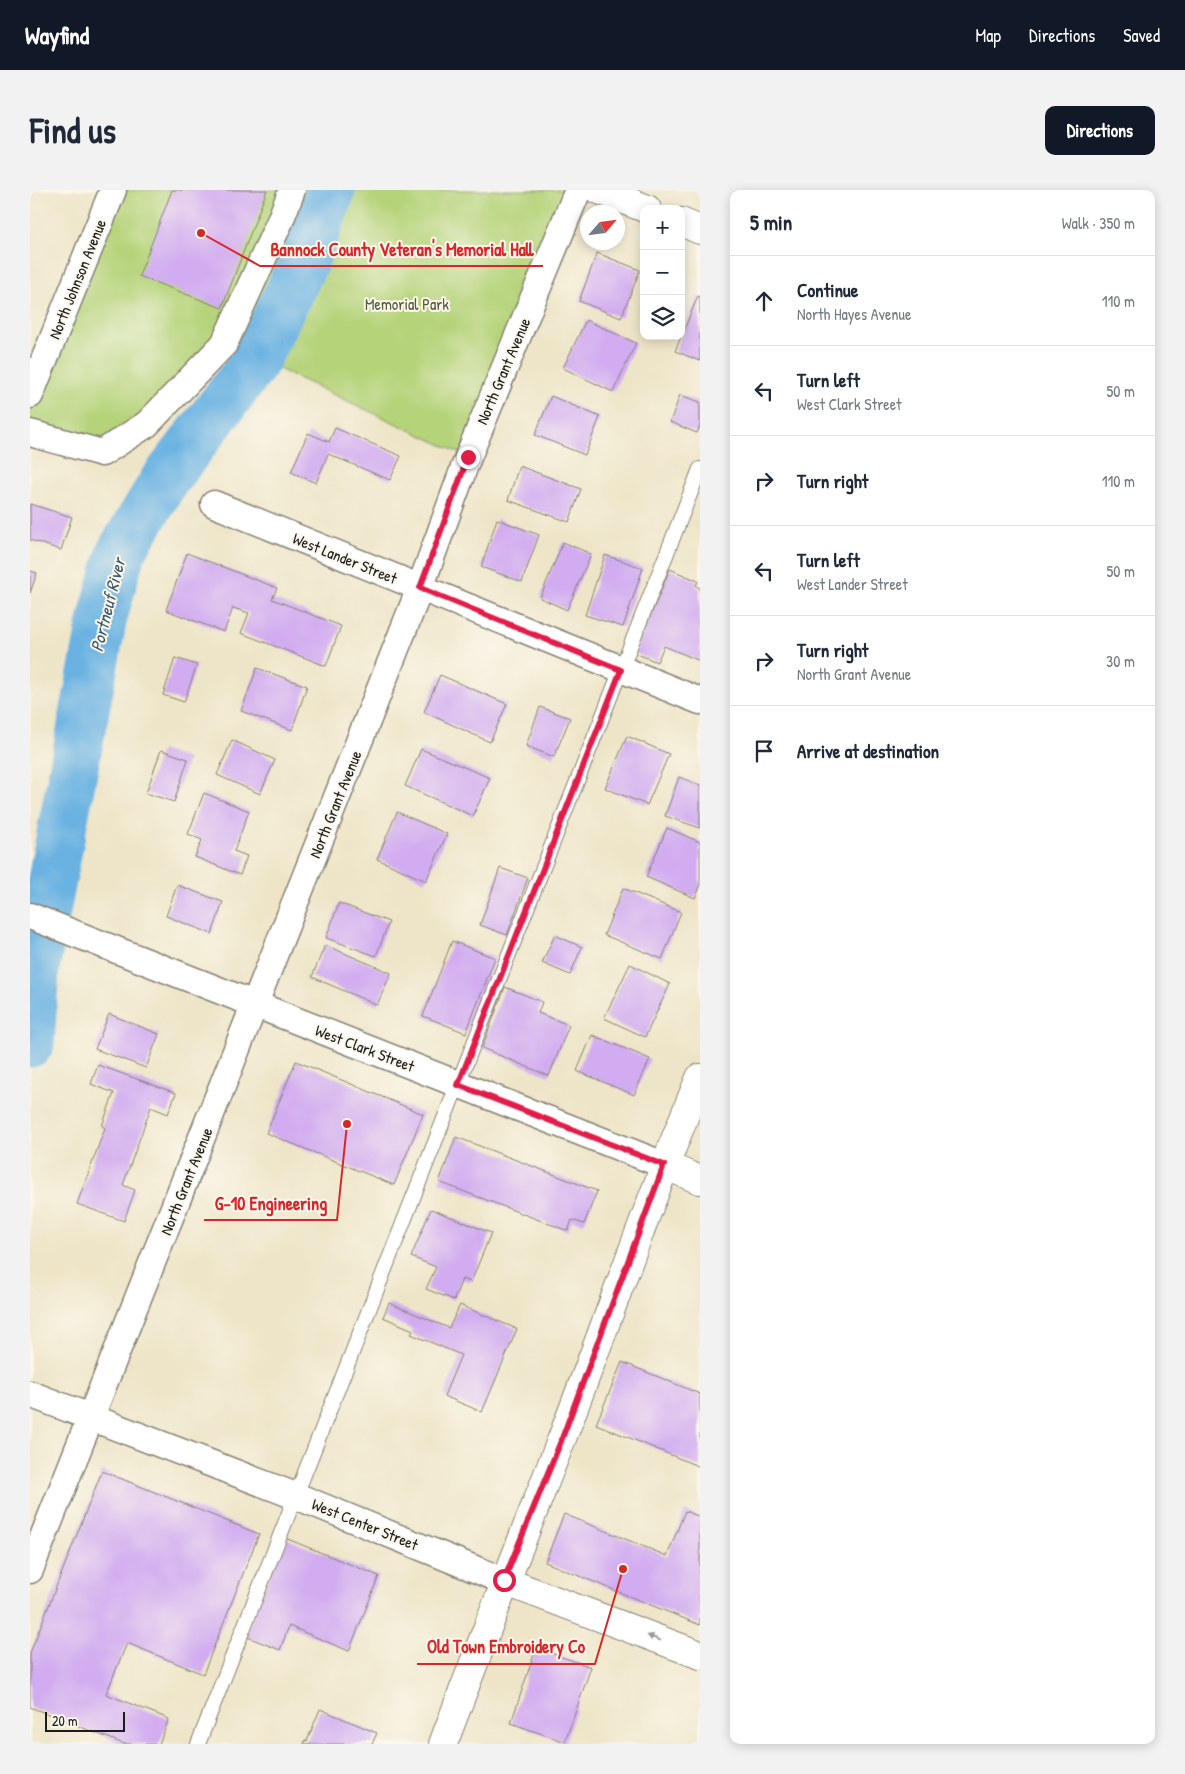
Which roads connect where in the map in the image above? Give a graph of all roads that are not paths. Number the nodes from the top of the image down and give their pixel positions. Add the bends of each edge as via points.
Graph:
1 (113, 190) edge
2 (292, 190) edge
3 (578, 190) edge
4 (599, 190) edge
5 (640, 206) edge
6 (685, 224) edge
7 (700, 230) edge
8 (30, 395) edge
9 (30, 433) edge
10 (700, 469) edge
11 (214, 504) dead end
12 (420, 588) junction
13 (621, 670) junction
14 (700, 701) edge
15 (30, 916) edge
16 (255, 1005) junction
17 (700, 1078) edge
18 (458, 1085) junction
19 (664, 1165) junction
20 (700, 1180) edge
21 (30, 1394) edge
22 (92, 1418) junction
23 (295, 1495) junction
24 (30, 1570) edge
25 (504, 1580) junction
26 (700, 1655) edge
27 (198, 1744) edge
28 (443, 1744) edge

1 - 8 street, North Johnson Avenue
2 - 9 street via 224,344 147,424 102,453
3 - 12 street, North Grant Avenue via 468,457
4 - 5 street
6 - 7 street
10 - 13 lane
11 - 12 street, West Lander Street
12 - 13 street, West Lander Street
12 - 16 street, North Grant Avenue
13 - 14 street, West Lander Street
13 - 18 lane
15 - 16 street, West Clark Street
16 - 18 street, West Clark Street
16 - 22 street, North Grant Avenue
17 - 19 street
18 - 19 street, West Clark Street
18 - 23 lane
19 - 20 street, West Clark Street
19 - 25 street via 561,1441
21 - 22 street, West Center Street
22 - 23 street, West Center Street
22 - 24 street, North Grant Avenue
23 - 25 street, West Center Street
23 - 27 lane
26 -> 25 street, West Center Street
25 - 28 street

